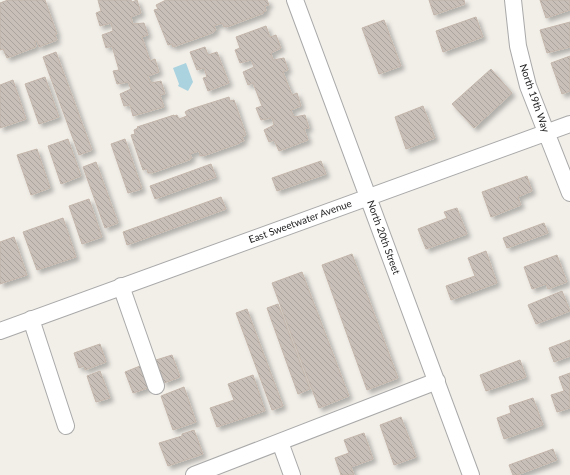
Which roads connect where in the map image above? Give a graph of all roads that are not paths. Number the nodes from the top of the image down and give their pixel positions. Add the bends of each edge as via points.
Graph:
1 (295, 0) edge
2 (513, 0) edge
3 (570, 124) edge
4 (547, 133) junction
5 (570, 193) edge
6 (369, 196) junction
7 (121, 286) junction
8 (31, 319) junction
9 (0, 330) edge
10 (437, 381) junction
11 (156, 386) dead end
12 (66, 426) dead end
13 (280, 442) junction
14 (194, 475) edge
15 (292, 475) edge
16 (471, 475) edge

1 - 6 street, North 20th Street
2 - 4 street, North 19th Way via 518,46 528,86
3 - 4 street, East Sweetwater Avenue
4 - 5 street, North 19th Way
4 - 6 street, East Sweetwater Avenue
6 - 7 street, East Sweetwater Avenue
6 - 10 street, North 20th Street
7 - 8 street, East Sweetwater Avenue
7 - 11 street
8 - 9 street, East Sweetwater Avenue
8 - 12 street
10 - 13 street
10 - 16 street, North 20th Street
13 - 14 street
13 - 15 street

